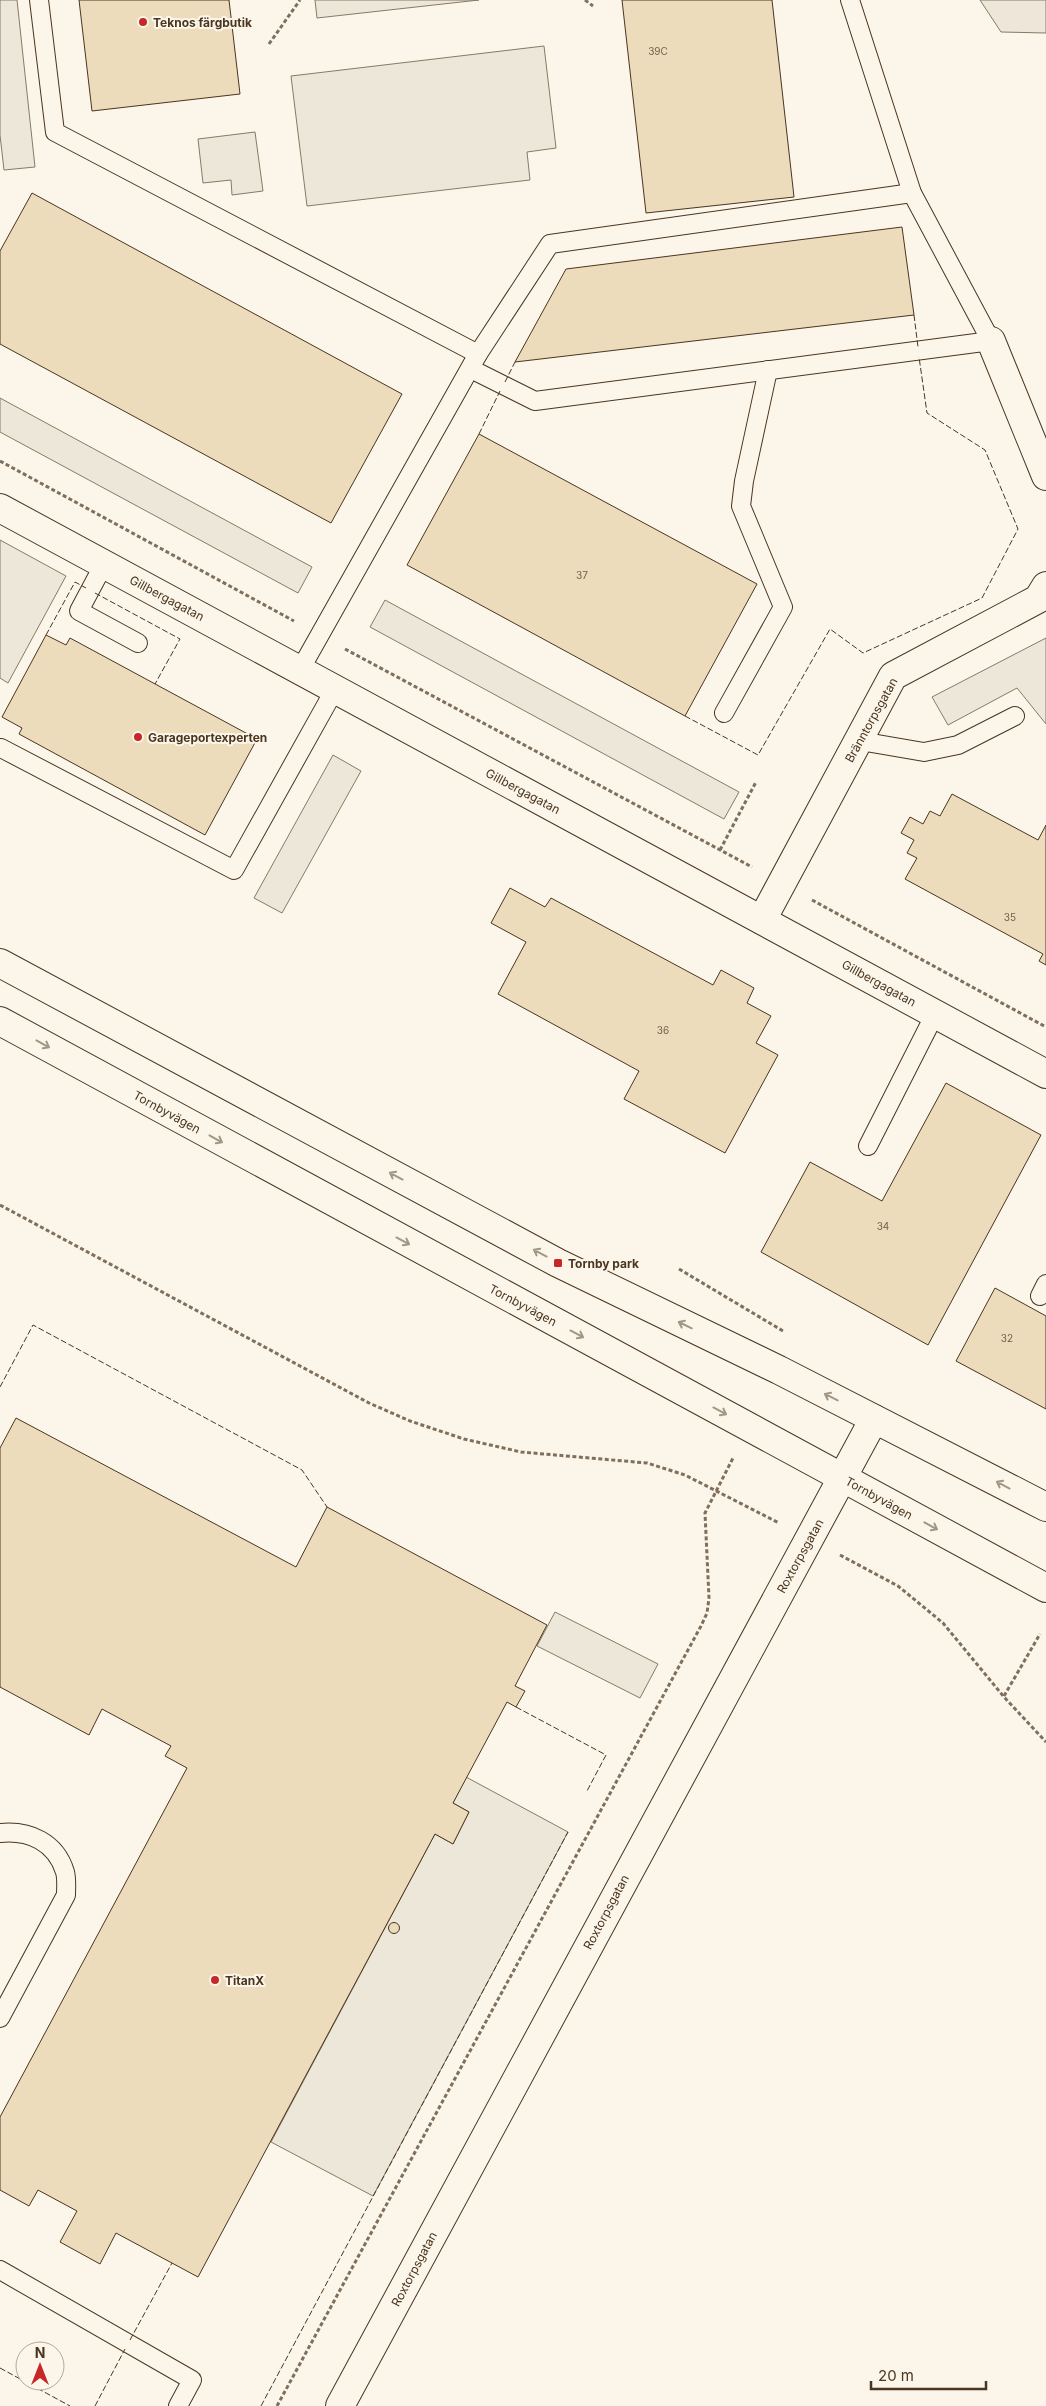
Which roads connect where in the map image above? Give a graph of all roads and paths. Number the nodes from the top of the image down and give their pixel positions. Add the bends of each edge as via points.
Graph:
1 (39, 0) edge
2 (300, 0) edge
3 (585, 0) edge
4 (850, 0) edge
5 (593, 6) dead end
6 (269, 44) dead end
7 (912, 193) junction
8 (991, 341) junction
9 (474, 361) junction
10 (768, 370) junction
11 (0, 461) edge
12 (1046, 476) edge
13 (0, 508) edge
14 (104, 564) junction
15 (1046, 586) edge
16 (320, 635) junction
17 (138, 643) dead end
18 (300, 670) junction
19 (335, 689) junction
20 (724, 713) dead end
21 (1016, 716) dead end
22 (860, 741) junction
23 (1, 748) edge
24 (756, 782) dead end
25 (720, 850) junction
26 (782, 884) junction
27 (762, 920) junction
28 (0, 963) edge
29 (935, 1014) junction
30 (0, 1021) edge
31 (1046, 1027) edge
32 (1046, 1074) edge
33 (868, 1146) dead end
34 (0, 1205) edge
35 (874, 1419) junction
36 (842, 1478) junction
37 (715, 1489) junction
38 (1046, 1508) edge
39 (809, 1539) junction
40 (1046, 1588) edge
41 (1040, 1634) dead end
42 (1004, 1697) junction
43 (1046, 1742) edge
44 (0, 1833) edge
45 (0, 2018) edge
46 (0, 2270) edge
47 (178, 2406) edge
48 (277, 2406) edge
49 (340, 2406) edge

1 - 9 lane via 54,132
2 - 6 path
3 - 5 path
4 - 7 lane
7 - 8 lane
7 - 9 lane via 550,244
8 - 10 lane
8 - 12 street
9 - 10 lane via 535,401
9 - 16 lane
10 - 20 lane via 741,506 782,607
11 - 16 path
13 - 14 street, Gillbergagatan
14 - 17 lane via 79,611
14 - 18 street, Gillbergagatan
15 - 22 street, Bränntorpsgatan via 1038,599 893,676
16 - 18 lane
16 - 25 path
18 - 19 street, Gillbergagatan
19 - 23 lane via 234,870
19 - 27 street, Gillbergagatan
21 - 22 lane via 958,745 924,752
22 - 26 street, Bränntorpsgatan
24 - 25 path
25 - 26 path
26 - 27 street, Bränntorpsgatan
26 - 31 path
27 - 29 street, Gillbergagatan
35 -> 28 street via 558,1263
29 - 32 street, Gillbergagatan
29 - 33 lane
30 -> 36 street, Tornbyvägen
34 - 37 path via 368,1403 410,1421 464,1439 521,1452 647,1463
35 - 36 street, Roxtorpsgatan
38 -> 35 street
36 - 39 street, Roxtorpsgatan
36 -> 40 street, Tornbyvägen
37 - 39 path
37 - 48 path via 705,1513 709,1598 701,1626
39 - 42 path via 898,1586 916,1600 943,1623
39 - 49 street, Roxtorpsgatan
41 - 42 path
42 - 43 path
44 - 45 lane via 17,1831 38,1838 56,1852 66,1873 66,1896
46 - 47 lane via 192,2380

